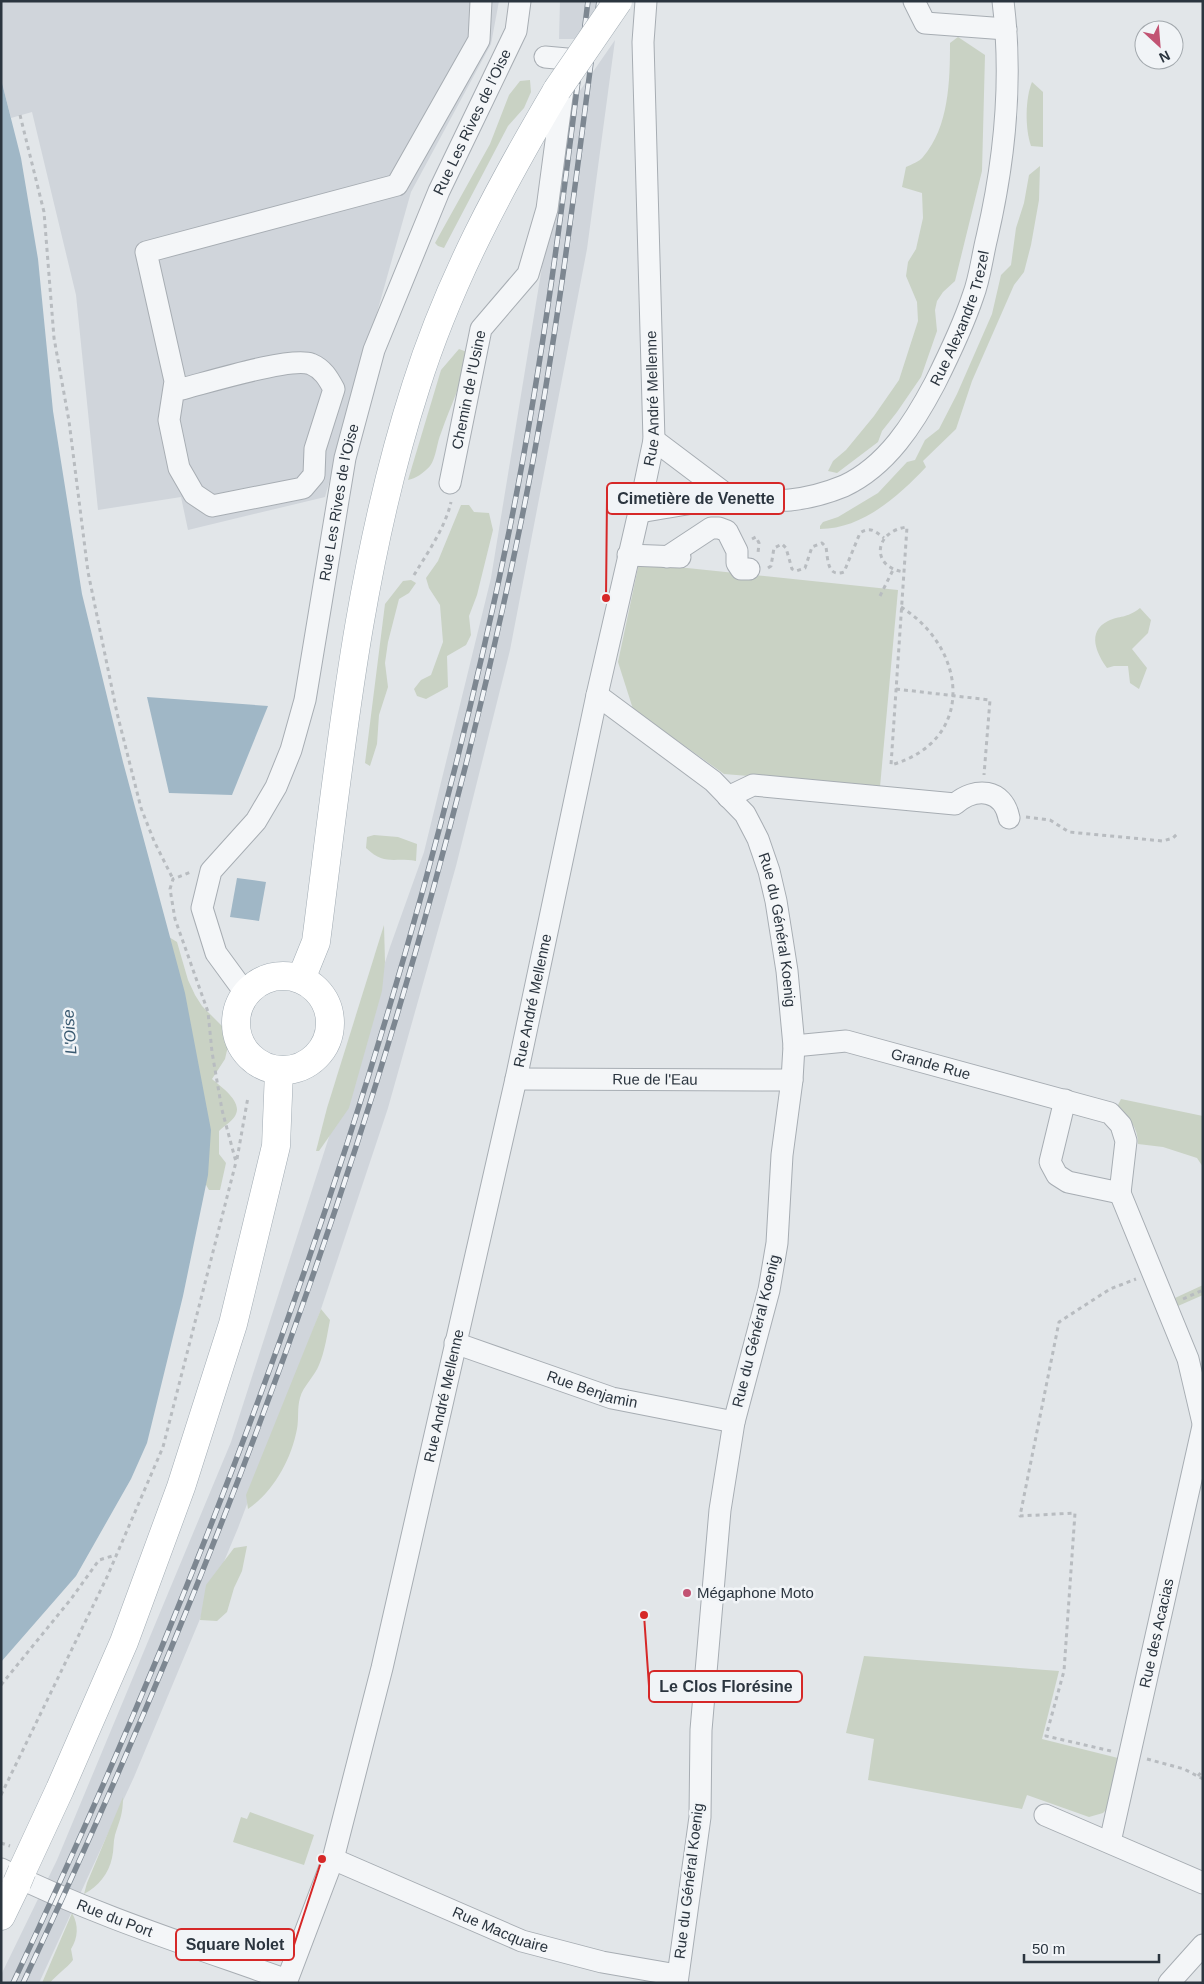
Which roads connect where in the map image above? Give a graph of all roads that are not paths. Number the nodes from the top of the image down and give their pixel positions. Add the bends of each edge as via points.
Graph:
1 (481, 1) edge
2 (520, 1) edge
3 (618, 1) edge
4 (646, 1) edge
5 (914, 1) edge
6 (1003, 1) edge
7 (1006, 29) junction
8 (545, 57) dead end
9 (174, 391) junction
10 (654, 440) junction
11 (450, 483) road end
12 (731, 498) junction
13 (639, 512) junction
14 (628, 555) junction
15 (756, 566) road end
16 (596, 695) junction
17 (728, 797) junction
18 (1008, 817) road end
19 (301, 979) junction
20 (246, 994) junction
21 (794, 1046) junction
22 (278, 1071) junction
23 (516, 1079) junction
24 (792, 1080) junction
25 (1065, 1100) junction
26 (1120, 1193) junction
27 (455, 1343) junction
28 (734, 1422) junction
29 (1203, 1425) edge
30 (1045, 1815) dead end
31 (1110, 1842) junction
32 (333, 1859) junction
33 (13, 1867) edge
34 (1203, 1882) edge
35 (1, 1916) edge
36 (1203, 1946) edge
37 (677, 1979) edge
38 (287, 1981) edge
39 (1169, 1983) edge

1 - 9 street via 479,40 397,185 146,252 175,381
2 - 20 street, Rue Les Rives de l'Oise via 516,31 439,191 374,350 345,458 305,700 292,750 256,821 211,871 202,908 216,953
3 - 19 main road, bridge via 557,90 504,181 474,240 416,384 376,532 352,668 316,942
4 - 10 street, Rue André Mellenne via 643,42
5 - 7 street via 925,23
6 - 7 street, Rue Alexandre Trezel
7 - 12 street, Rue Alexandre Trezel via 1005,134 997,196 974,295 952,350 923,406 890,451 873,468 845,485 820,495 789,500
8 - 11 street, Chemin de l'Usine via 567,59 547,208 528,274 482,329
9 - 9 street via 169,420 180,468 194,494 212,506 303,488 314,475 316,449 334,389 326,374 310,364 286,362
10 - 12 street
10 - 13 street, Rue André Mellenne
12 - 13 street, Rue Alexandre Trezel
13 - 14 street, Rue André Mellenne
14 - 15 street via 674,557 711,528 719,528 727,531 741,569
14 - 16 street, Rue André Mellenne
16 - 17 street, Rue du Général Koenig via 713,781
16 - 23 street, Rue André Mellenne
17 - 18 street via 753,785 955,804 964,796 983,793 997,797
17 - 21 street, Rue du Général Koenig via 745,814 770,871 787,971
19 - 20 main road via 271,978
19 - 22 main road via 324,998 330,1012 328,1042 320,1055 308,1064 294,1070
20 - 22 main road via 239,1007 237,1035 252,1060
21 - 24 street, Rue du Général Koenig
21 - 25 street, Grande Rue via 846,1041
22 - 33 main road via 276,1146 233,1324 182,1487 124,1642 60,1789
23 - 24 street, Rue de l'Eau
23 - 27 street, Rue André Mellenne
24 - 28 street, Rue du Général Koenig via 782,1155 777,1243 769,1290
25 - 26 street, Grande Rue via 1110,1113 1121,1125 1126,1141
25 - 26 street via 1050,1162 1057,1175 1068,1182
26 - 29 street, Rue des Acacias via 1188,1359
27 - 28 street, Rue Benjamin via 612,1398
27 - 32 street, Rue André Mellenne via 382,1668
28 - 37 street, Rue du Général Koenig via 720,1510 706,1652 700,1818
29 - 31 street, Rue des Acacias
30 - 31 street
31 - 34 street
32 - 37 street, Rue Macquaire via 522,1941
32 - 38 street, Rue André Mellenne
33 - 35 main road
33 - 38 street, Rue du Port via 38,1888
36 - 39 street

